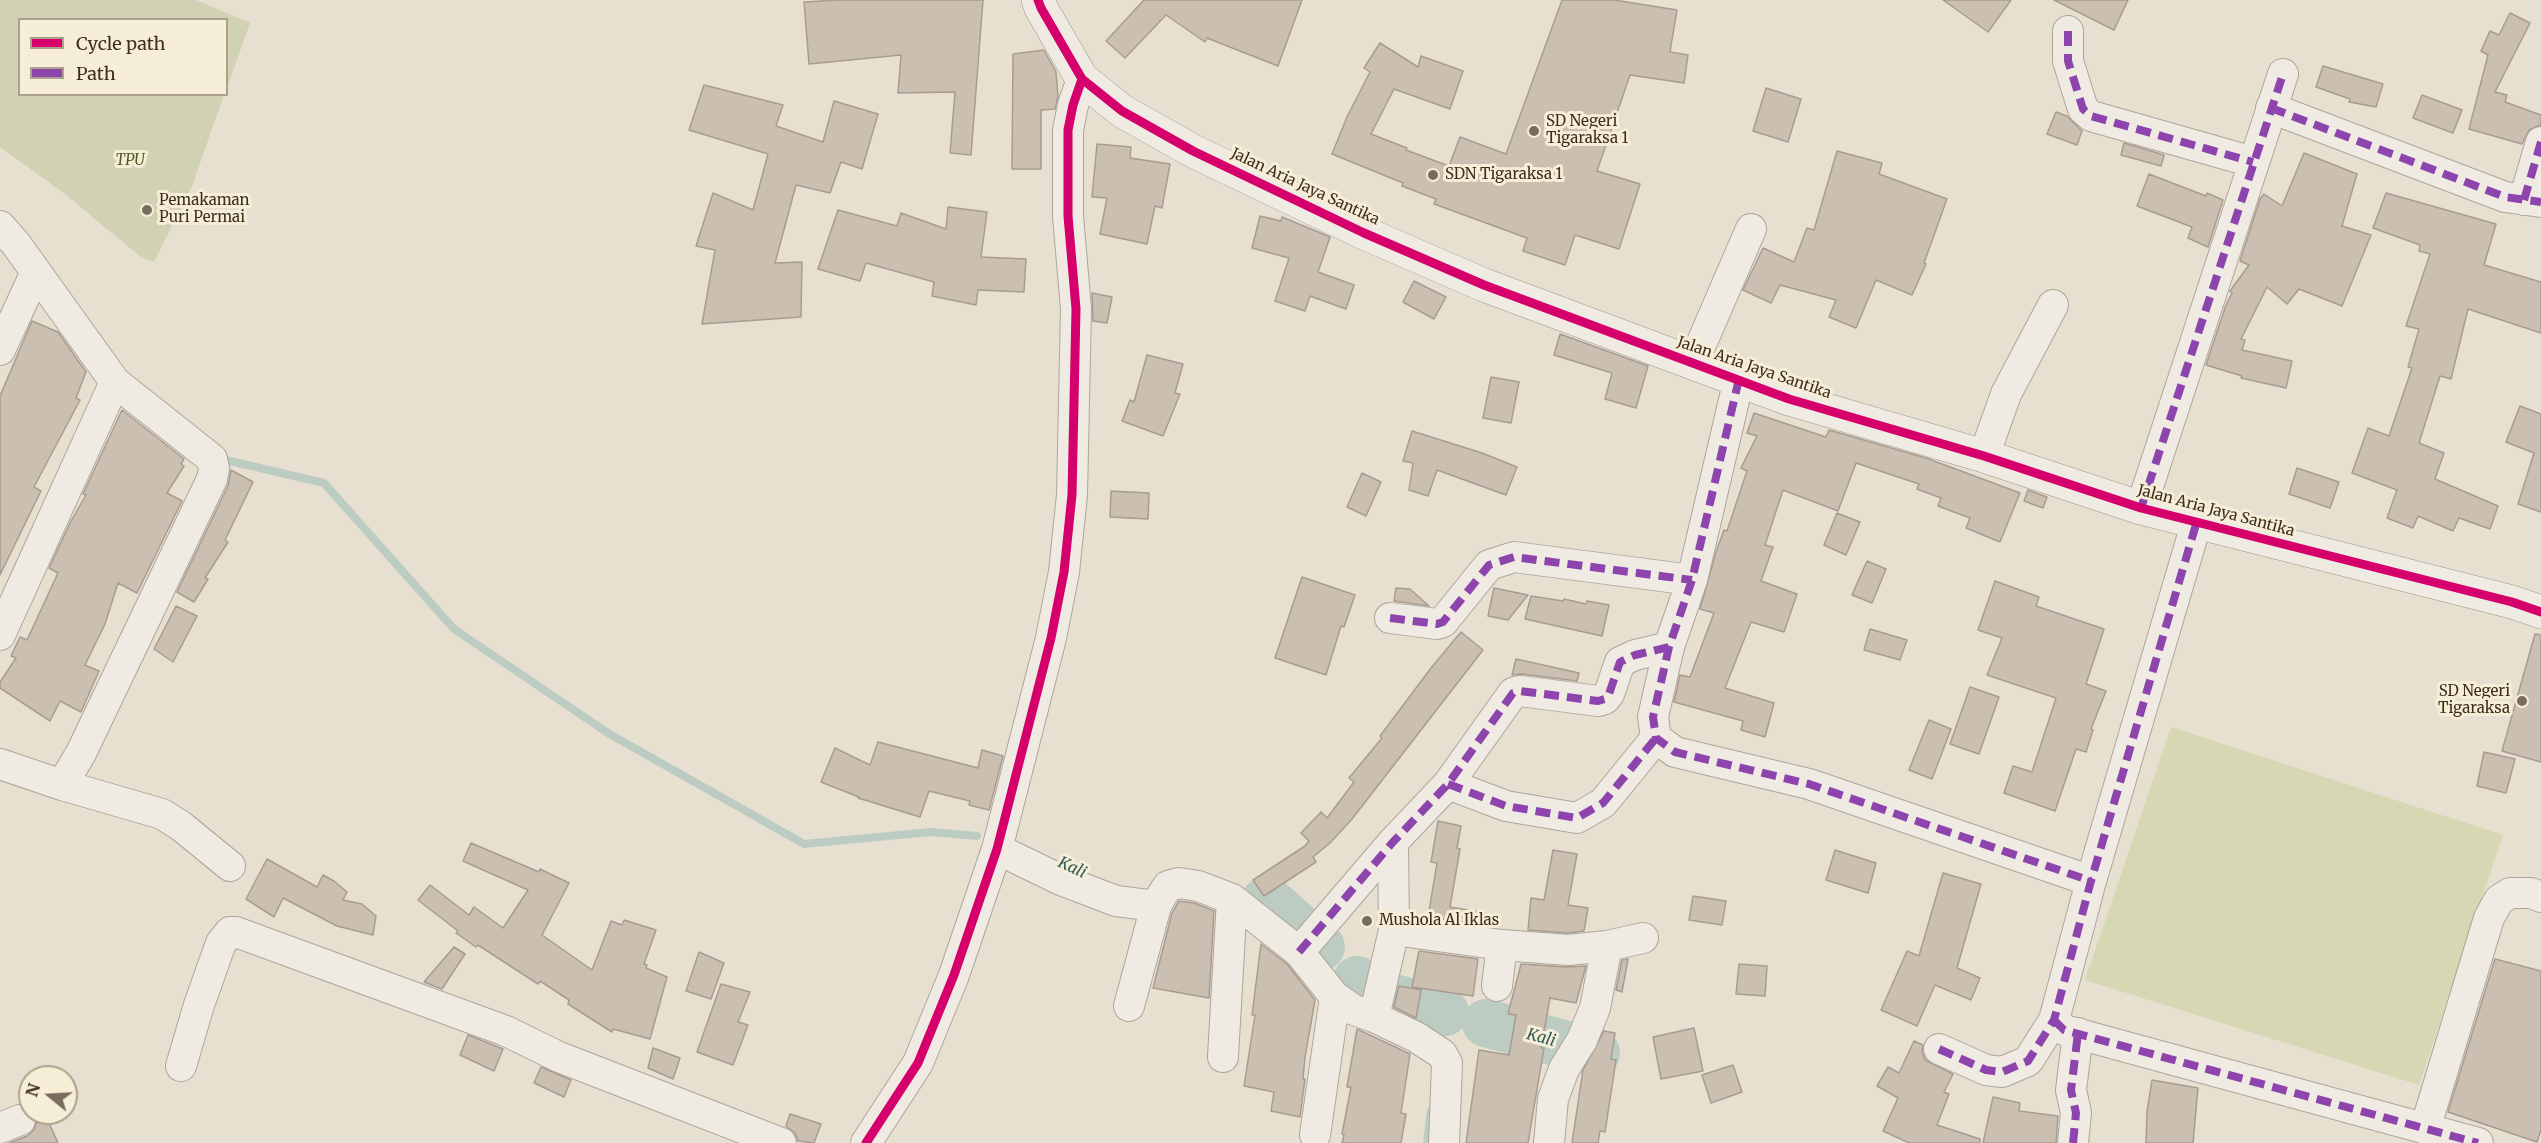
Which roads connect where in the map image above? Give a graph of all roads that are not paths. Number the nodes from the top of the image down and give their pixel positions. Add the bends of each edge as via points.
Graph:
1 (1038, 0) edge
2 (2068, 31) dead end
3 (2283, 74) dead end
4 (1082, 79) junction
5 (2271, 108) junction
6 (2541, 142) edge
7 (2253, 162) junction
8 (2532, 201) edge
9 (0, 226) edge
10 (1751, 229) dead end
11 (36, 272) junction
12 (2054, 305) dead end
13 (0, 350) edge
14 (1693, 363) junction
15 (1739, 379) junction
16 (115, 382) junction
17 (1984, 456) junction
18 (2141, 508) junction
19 (2197, 521) junction
20 (1692, 580) junction
21 (2541, 612) edge
22 (1390, 618) dead end
23 (0, 635) edge
24 (1669, 647) junction
25 (1656, 738) junction
26 (0, 764) edge
27 (1448, 784) junction
28 (62, 785) junction
29 (1393, 842) junction
30 (997, 849) junction
31 (230, 866) dead end
32 (2091, 881) junction
33 (2541, 897) edge
34 (1232, 899) junction
35 (1156, 906) junction
36 (1394, 930) junction
37 (1643, 939) dead end
38 (1502, 945) junction
39 (1606, 946) junction
40 (1299, 952) junction
41 (1497, 986) dead end
42 (1335, 997) junction
43 (1129, 1006) dead end
44 (1374, 1017) junction
45 (2066, 1026) junction
46 (1939, 1048) dead end
47 (1223, 1057) dead end
48 (181, 1066) dead end
49 (2425, 1129) junction
50 (1316, 1135) dead end
51 (781, 1143) edge
52 (866, 1143) edge
53 (1444, 1143) edge
54 (1549, 1143) edge
55 (2073, 1143) edge
56 (2478, 1143) edge

1 - 4 street, Jalan Aria Jaya Santika
2 - 7 street via 2068,61 2083,109 2091,116
3 - 5 street
4 - 14 street, Jalan Aria Jaya Santika via 1122,111 1193,151 1364,233 1484,285
4 - 30 street via 1068,130 1068,216 1076,309 1072,495 1064,572
5 - 7 street
5 - 8 street via 2505,197
6 - 8 street
7 - 18 street
9 - 11 street
10 - 14 street
11 - 13 street
11 - 16 street
12 - 17 street via 2006,394
14 - 15 street, Jalan Aria Jaya Santika
15 - 17 street, Jalan Aria Jaya Santika via 1789,399
15 - 20 street
16 - 23 street
16 - 28 street via 212,459 214,469
17 - 18 street, Jalan Aria Jaya Santika
18 - 19 street, Jalan Aria Jaya Santika
19 - 21 street, Jalan Aria Jaya Santika
19 - 32 street
20 - 22 street via 1514,557 1489,565 1443,622
20 - 24 street
24 - 25 street via 1653,717
24 - 27 street via 1620,662 1605,699 1513,693
25 - 27 street via 1603,804 1577,818 1506,806
25 - 32 street via 1675,752 1809,784
26 - 28 street
27 - 29 street
28 - 31 street via 162,814
29 - 36 street
29 - 40 street
30 - 35 street via 1116,901
30 - 52 street via 954,975 918,1063
32 - 45 street
33 - 49 street via 2510,893 2499,900 2489,918
34 - 35 street via 1198,885 1179,884 1168,886
34 - 40 street
34 - 47 street
35 - 43 street
36 - 38 street
36 - 44 street
37 - 39 street
38 - 39 street via 1568,950
38 - 41 street
39 - 54 street via 1595,1008 1553,1099
40 - 42 street
42 - 44 street
42 - 50 street
44 - 53 street via 1422,1041 1448,1063
45 - 46 street via 2028,1061 2002,1072 1986,1070
45 - 49 street
45 - 55 street via 2076,1113
48 - 51 street via 221,943 230,932 236,932 506,1031 559,1057
49 - 56 street

